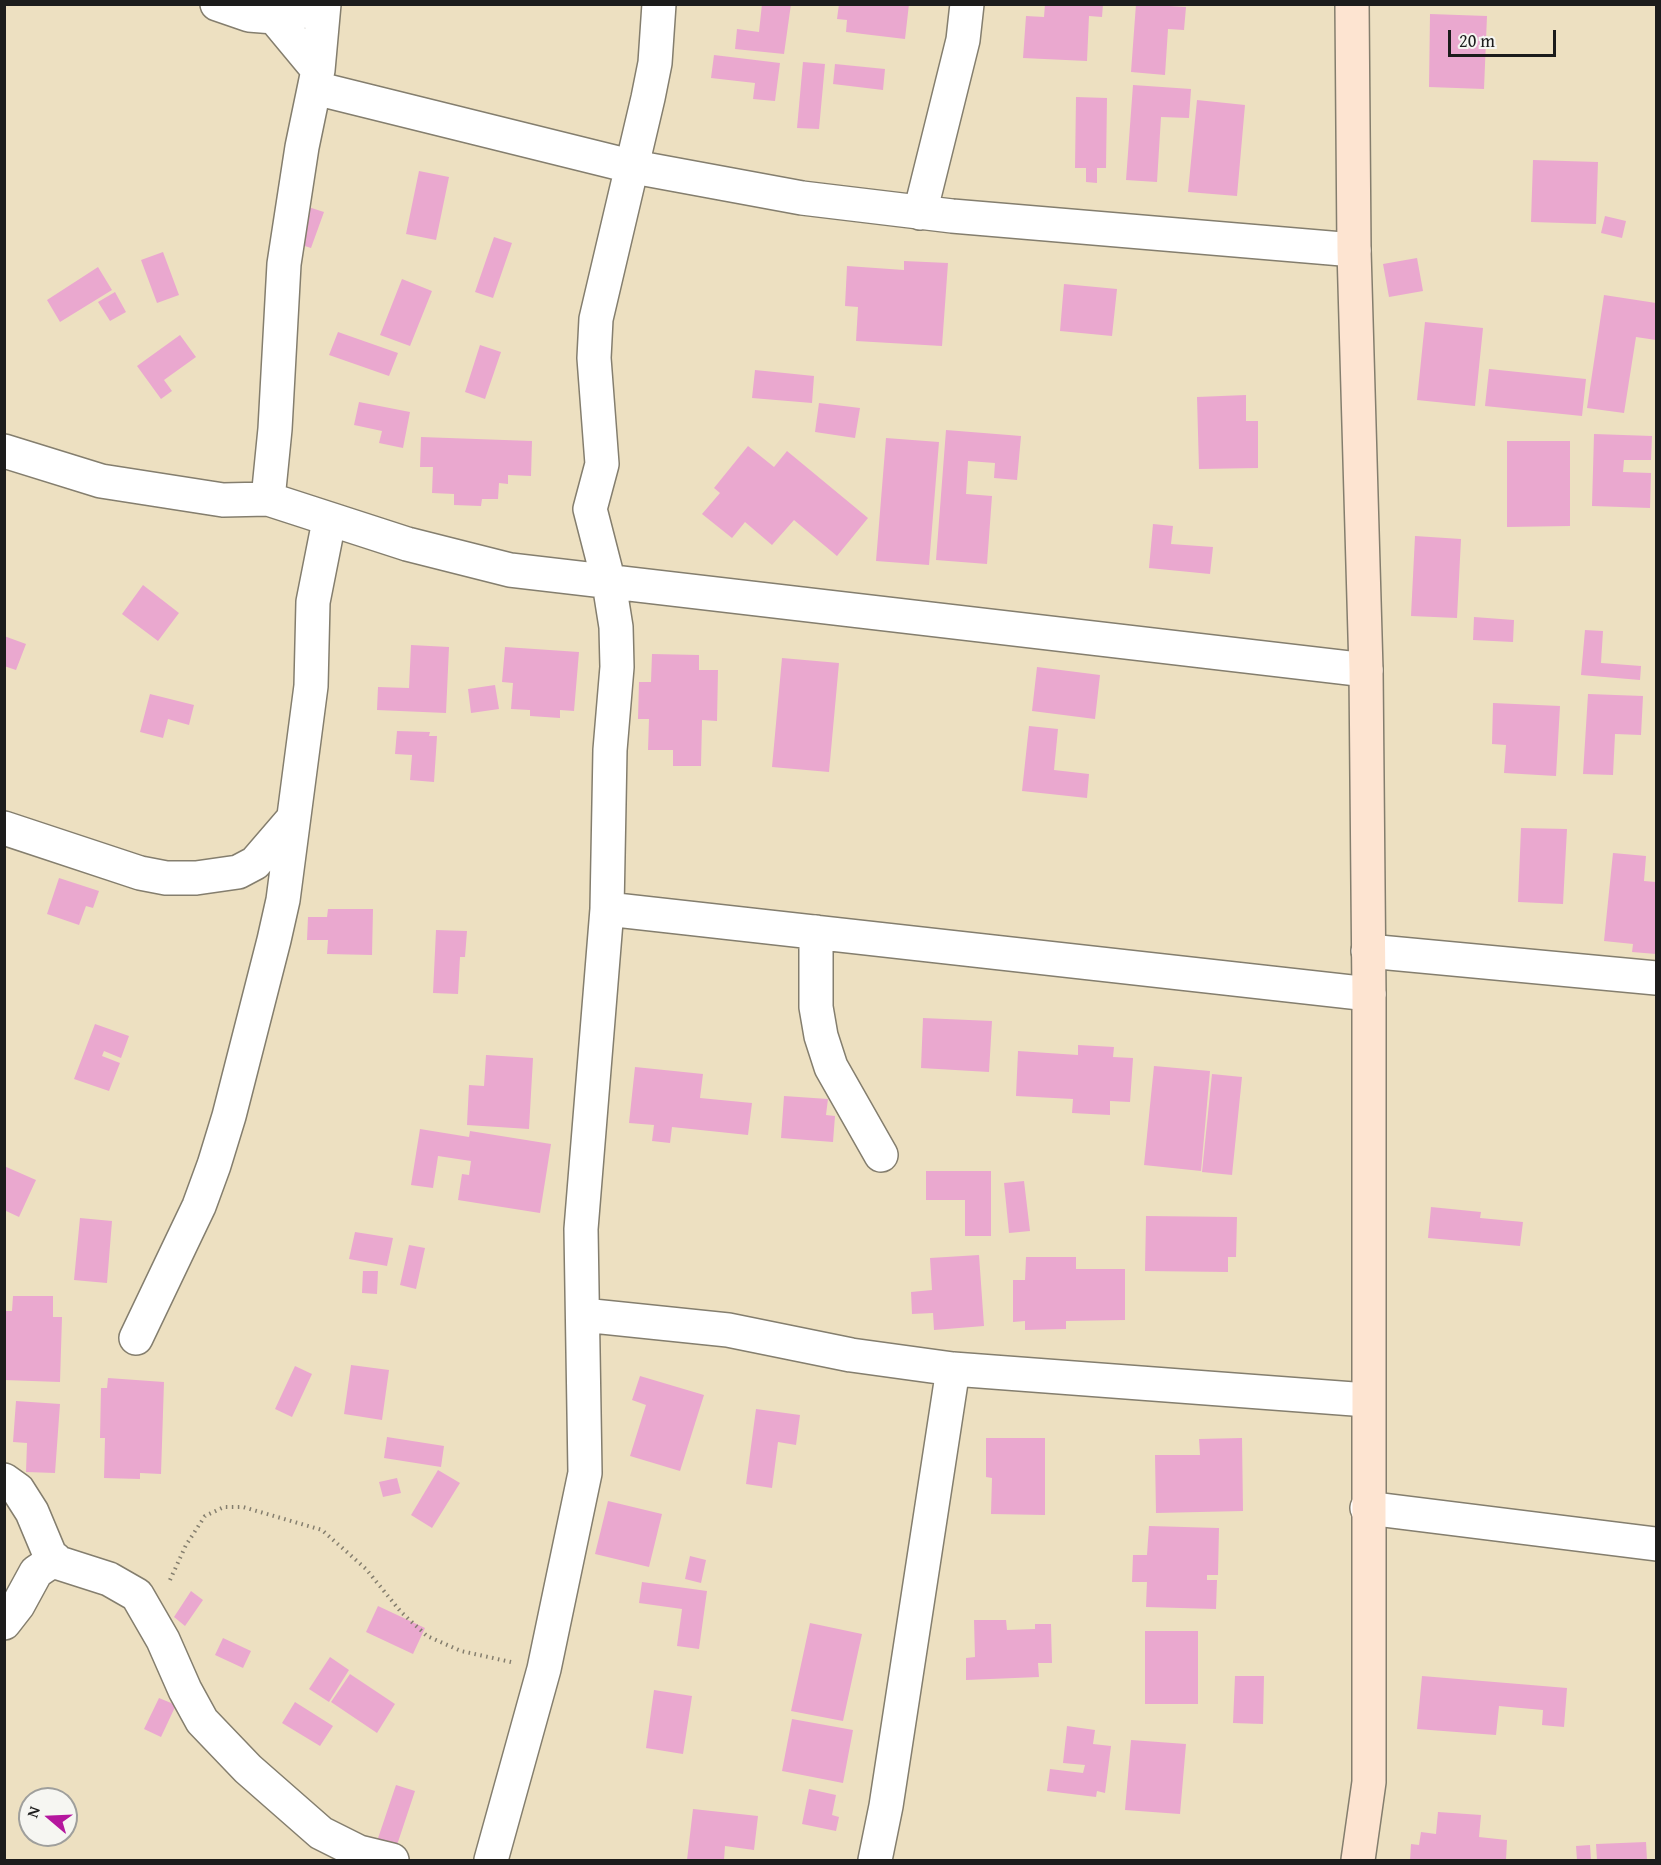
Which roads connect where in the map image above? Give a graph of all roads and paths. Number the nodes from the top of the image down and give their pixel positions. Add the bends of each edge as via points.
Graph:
1 (217, 4) edge
2 (317, 4) edge
3 (324, 4) edge
4 (659, 4) edge
5 (967, 4) edge
6 (1352, 4) edge
7 (274, 17) junction
8 (317, 79) junction
9 (634, 167) junction
10 (920, 213) junction
11 (1354, 250) junction
12 (4, 451) edge
13 (268, 500) junction
14 (329, 521) junction
15 (609, 583) junction
16 (1366, 670) junction
17 (292, 820) junction
18 (9, 836) edge
19 (607, 909) junction
20 (816, 932) junction
21 (1368, 951) junction
22 (1656, 978) edge
23 (1369, 994) junction
24 (881, 1155) dead end
25 (583, 1315) junction
26 (136, 1338) dead end
27 (953, 1369) junction
28 (1367, 1400) junction
29 (4, 1480) edge
30 (1367, 1508) junction
31 (1656, 1544) edge
32 (55, 1559) junction
33 (140, 1599) junction
34 (4, 1623) edge
35 (544, 1669) junction
36 (392, 1860) edge
37 (491, 1860) edge
38 (875, 1860) edge
39 (1358, 1860) edge

1 - 7 street via 249,15
2 - 7 street
3 - 8 street
4 - 9 street via 655,63
5 - 10 street via 963,40
6 - 11 street
7 - 8 street
8 - 9 street
8 - 13 street via 284,264
9 - 10 street via 802,198
9 - 15 street via 596,319 594,358 602,464 590,509
10 - 11 street
11 - 16 street
12 - 13 street via 101,481 223,500
13 - 14 street
14 - 15 street via 510,570
14 - 17 street via 312,602 311,686
15 - 16 street
15 - 19 street via 617,667 610,750
16 - 21 street
17 - 18 street via 255,863 238,872 196,878 140,873
17 - 26 street via 284,900 229,1116 199,1206
19 - 20 street
19 - 25 street via 581,1229
20 - 23 street
20 - 24 street via 816,1008 821,1036 831,1067
21 - 22 street
21 - 23 street
23 - 28 street
25 - 27 street via 728,1330 851,1355
25 - 35 street via 585,1473
27 - 28 street
27 - 38 street
28 - 30 street
29 - 32 street via 18,1490
30 - 31 street
30 - 39 street via 1369,1782
32 - 33 street via 109,1579
32 - 34 street via 36,1572
33 - 35 path via 168,1584 205,1516 224,1508 243,1507 322,1530 366,1569 401,1612 427,1636 461,1651
33 - 36 street via 202,1721 222,1744 321,1833 359,1852
35 - 37 street

